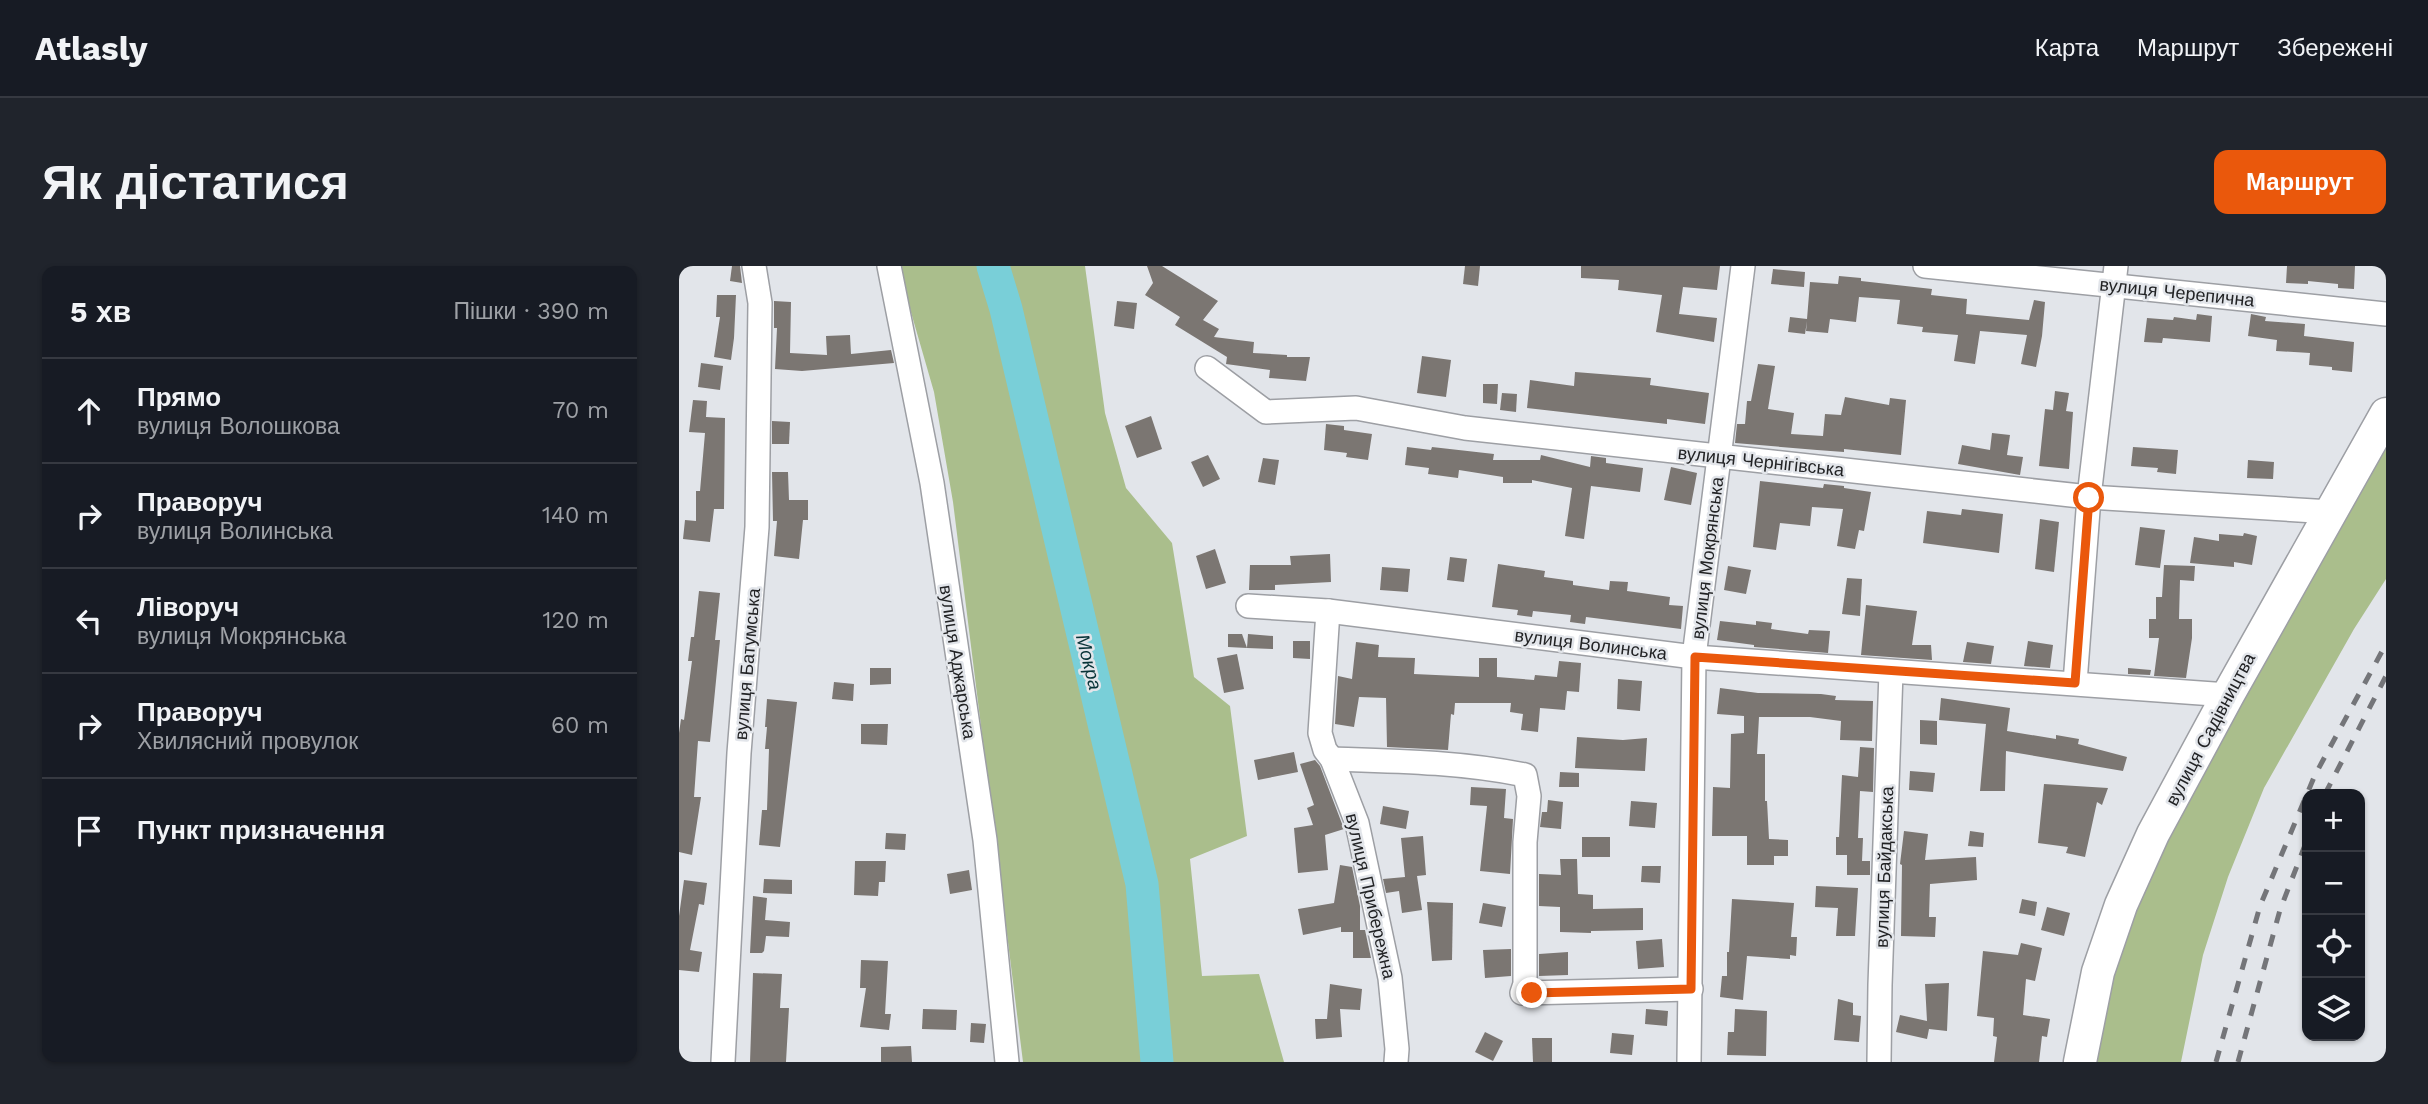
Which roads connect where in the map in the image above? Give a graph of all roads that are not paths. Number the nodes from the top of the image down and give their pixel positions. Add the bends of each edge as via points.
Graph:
1 (754, 266) edge
2 (888, 266) edge
3 (1743, 266) edge
4 (1925, 266) edge
5 (2115, 275) edge
6 (2386, 314) edge
7 (1207, 368) dead end
8 (2386, 414) edge
9 (1719, 457) junction
10 (2089, 498) junction
11 (2331, 512) junction
12 (1248, 606) dead end
13 (1328, 611) junction
14 (1695, 657) junction
15 (1891, 672) junction
16 (2075, 683) junction
17 (2228, 695) junction
18 (1332, 759) junction
19 (1691, 989) junction
20 (723, 1062) edge
21 (1007, 1062) edge
22 (1396, 1062) edge
23 (1689, 1062) edge
24 (1879, 1062) edge
25 (2080, 1062) edge

1 - 20 street, вулиця Батумська via 760,303 757,527 739,753
2 - 21 street, вулиця Аджарська via 932,483 985,840
3 - 9 street, вулиця Мокрянська
4 - 5 street, вулиця Черепична
5 - 6 street, вулиця Черепична
5 - 10 street
7 - 9 street, вулиця Чернігівська via 1266,412 1356,408 1465,428
8 - 11 street, вулиця Садівництва
9 - 10 street, вулиця Чернігівська
9 - 14 street, вулиця Мокрянська
10 - 11 street, вулиця Чернігівська
10 - 16 street
11 - 17 street, вулиця Садівництва
12 - 13 street, вулиця Волинська
13 - 14 street, вулиця Волинська
13 - 18 street, вулиця Прибережна via 1320,733
14 - 15 street, вулиця Волинська
14 - 19 street, вулиця Мокрянська
15 - 16 street, вулиця Волинська
15 - 24 street, вулиця Байдакська
16 - 17 street, вулиця Волинська
17 - 25 street, вулиця Садівництва via 2153,834 2121,905 2098,972
18 - 19 street via 1408,761 1525,775 1529,796 1523,993
18 - 22 street, вулиця Прибережна via 1357,822 1391,978
19 - 23 street, вулиця Мокрянська

